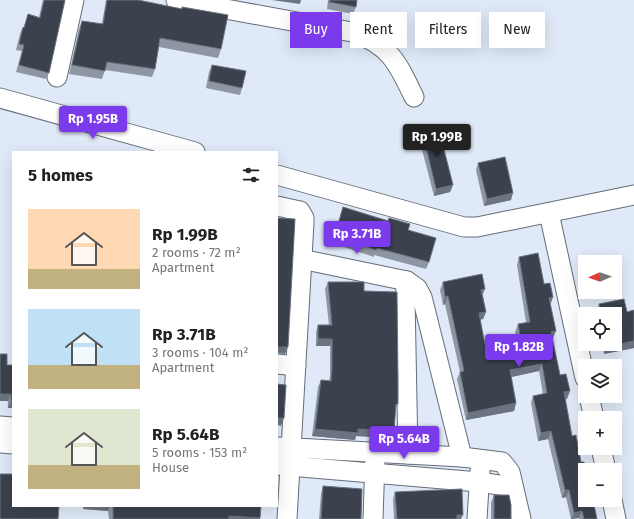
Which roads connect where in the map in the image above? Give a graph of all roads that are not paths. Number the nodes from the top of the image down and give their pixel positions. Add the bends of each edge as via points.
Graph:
1 (74, 0) edge
2 (176, 0) edge
3 (57, 77) dead end
4 (414, 97) dead end
5 (0, 98) edge
6 (191, 151) edge
7 (278, 175) edge
8 (634, 195) edge
9 (278, 206) edge
10 (549, 213) junction
11 (301, 259) junction
12 (407, 281) junction
13 (581, 359) edge
14 (278, 364) edge
15 (296, 366) junction
16 (0, 426) edge
17 (12, 427) edge
18 (0, 443) edge
19 (12, 444) edge
20 (376, 452) junction
21 (408, 454) junction
22 (284, 456) edge
23 (462, 457) junction
24 (481, 460) junction
25 (375, 473) junction
26 (479, 482) junction
27 (513, 487) junction
28 (613, 507) edge
29 (287, 519) edge
30 (373, 519) edge
31 (477, 519) edge
32 (521, 519) edge
33 (616, 519) edge

1 - 3 street
2 - 4 street via 352,32 369,38 393,57
5 - 6 street
7 - 10 street via 464,227 478,227
8 - 10 street
9 - 11 street via 302,213 304,223
10 - 13 street
11 - 12 street
11 - 15 street
12 - 21 street via 405,297
12 - 23 street via 417,288 422,297
14 - 15 street
15 - 22 street
16 - 17 street
18 - 19 street
20 - 21 street
20 - 22 street
20 - 25 street
21 - 23 street
22 - 25 street
22 - 29 street
23 - 24 street
24 - 26 street
24 - 27 street via 504,463 510,472
25 - 26 street
25 - 30 street
26 - 27 street
26 - 31 street
27 - 32 street
28 - 33 street

